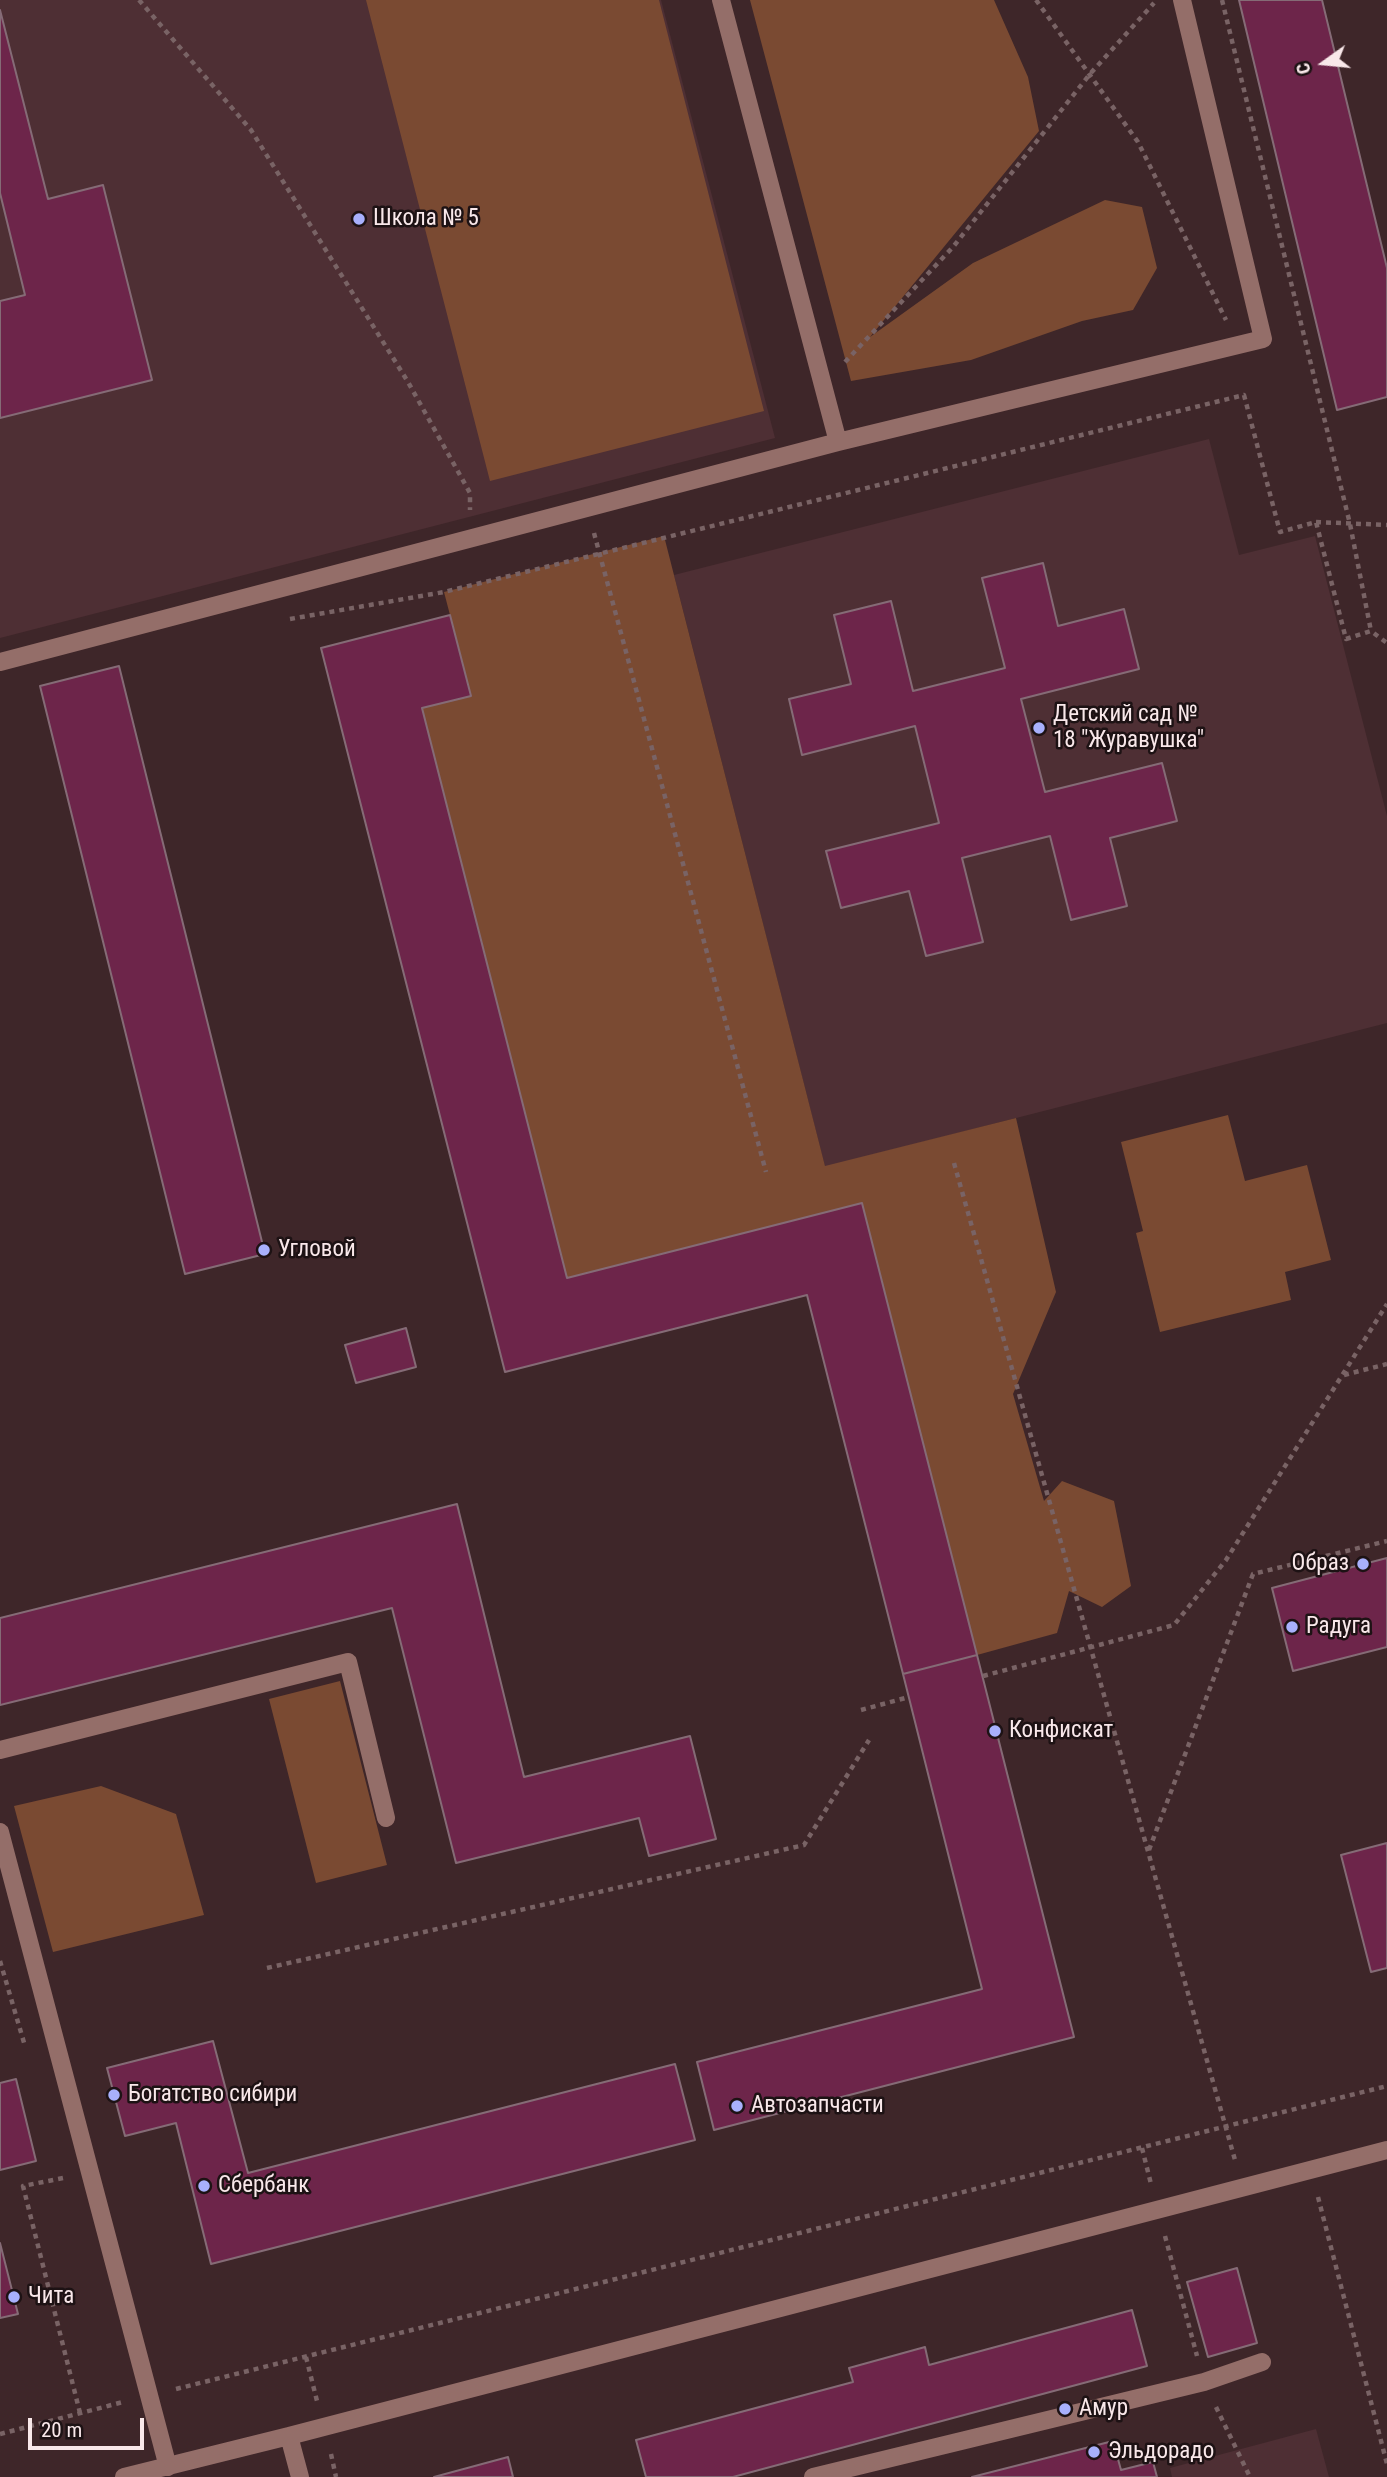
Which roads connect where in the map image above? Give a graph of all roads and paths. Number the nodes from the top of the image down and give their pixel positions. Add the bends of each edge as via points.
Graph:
1 (139, 0) edge
2 (721, 0) edge
3 (1036, 0) edge
4 (1157, 0) edge
5 (1182, 0) edge
6 (1222, 0) edge
7 (1090, 74) junction
8 (1239, 346) junction
9 (839, 368) dead end
10 (838, 442) junction
11 (586, 509) junction
12 (1316, 522) junction
13 (1350, 524) junction
14 (1387, 525) edge
15 (487, 535) junction
16 (600, 552) junction
17 (285, 620) dead end
18 (1371, 631) junction
19 (1387, 643) edge
20 (0, 662) edge
21 (954, 1163) dead end
22 (766, 1172) dead end
23 (1387, 1304) edge
24 (1387, 1364) edge
25 (1342, 1375) junction
26 (1387, 1541) edge
27 (1092, 1647) junction
28 (983, 1676) dead end
29 (909, 1697) dead end
30 (861, 1710) dead end
31 (869, 1740) dead end
32 (0, 1749) edge
33 (386, 1818) dead end
34 (0, 1832) edge
35 (1149, 1851) junction
36 (0, 1961) edge
37 (267, 1968) dead end
38 (28, 2054) dead end
39 (1387, 2086) edge
40 (1225, 2127) junction
41 (1142, 2148) junction
42 (1387, 2150) edge
43 (61, 2165) dead end
44 (1311, 2170) junction
45 (1152, 2187) dead end
46 (1242, 2188) junction
47 (1162, 2226) dead end
48 (1262, 2362) dead end
49 (1204, 2382) junction
50 (149, 2396) junction
51 (80, 2413) junction
52 (0, 2434) edge
53 (289, 2436) junction
54 (1387, 2464) edge
55 (167, 2467) junction
56 (124, 2477) edge
57 (300, 2477) edge
58 (813, 2477) edge
59 (1250, 2477) edge

1 - 15 path via 251,130 408,382 470,494 470,519
2 - 10 street
3 - 7 path
4 - 7 path
5 - 8 street via 1263,339
6 - 13 path
7 - 8 path via 1138,142
7 - 9 path via 953,247
8 - 10 street
10 - 11 street
11 - 15 street
11 - 16 path
12 - 13 path
12 - 16 path via 1280,532 1244,395
12 - 18 path via 1346,639
13 - 14 path
13 - 18 path
15 - 20 street
16 - 17 path via 444,592
16 - 22 path
18 - 19 path
21 - 27 path
23 - 25 path
24 - 25 path
25 - 27 path via 1226,1560 1174,1625
26 - 35 path via 1253,1574
27 - 28 path
27 - 35 path
29 - 30 path
31 - 37 path via 804,1845
32 - 33 street via 348,1662
34 - 50 street
35 - 40 path
36 - 38 path
39 - 40 path
40 - 41 path
40 - 46 path
41 - 45 path
41 - 50 path
42 - 44 street
43 - 51 path via 64,2178 23,2186
44 - 46 street
44 - 54 path
46 - 53 street
47 - 49 path
48 - 49 street
49 - 58 street
49 - 59 path
50 - 51 path
50 - 55 street
51 - 52 path
53 - 55 street
53 - 57 street
55 - 56 street

